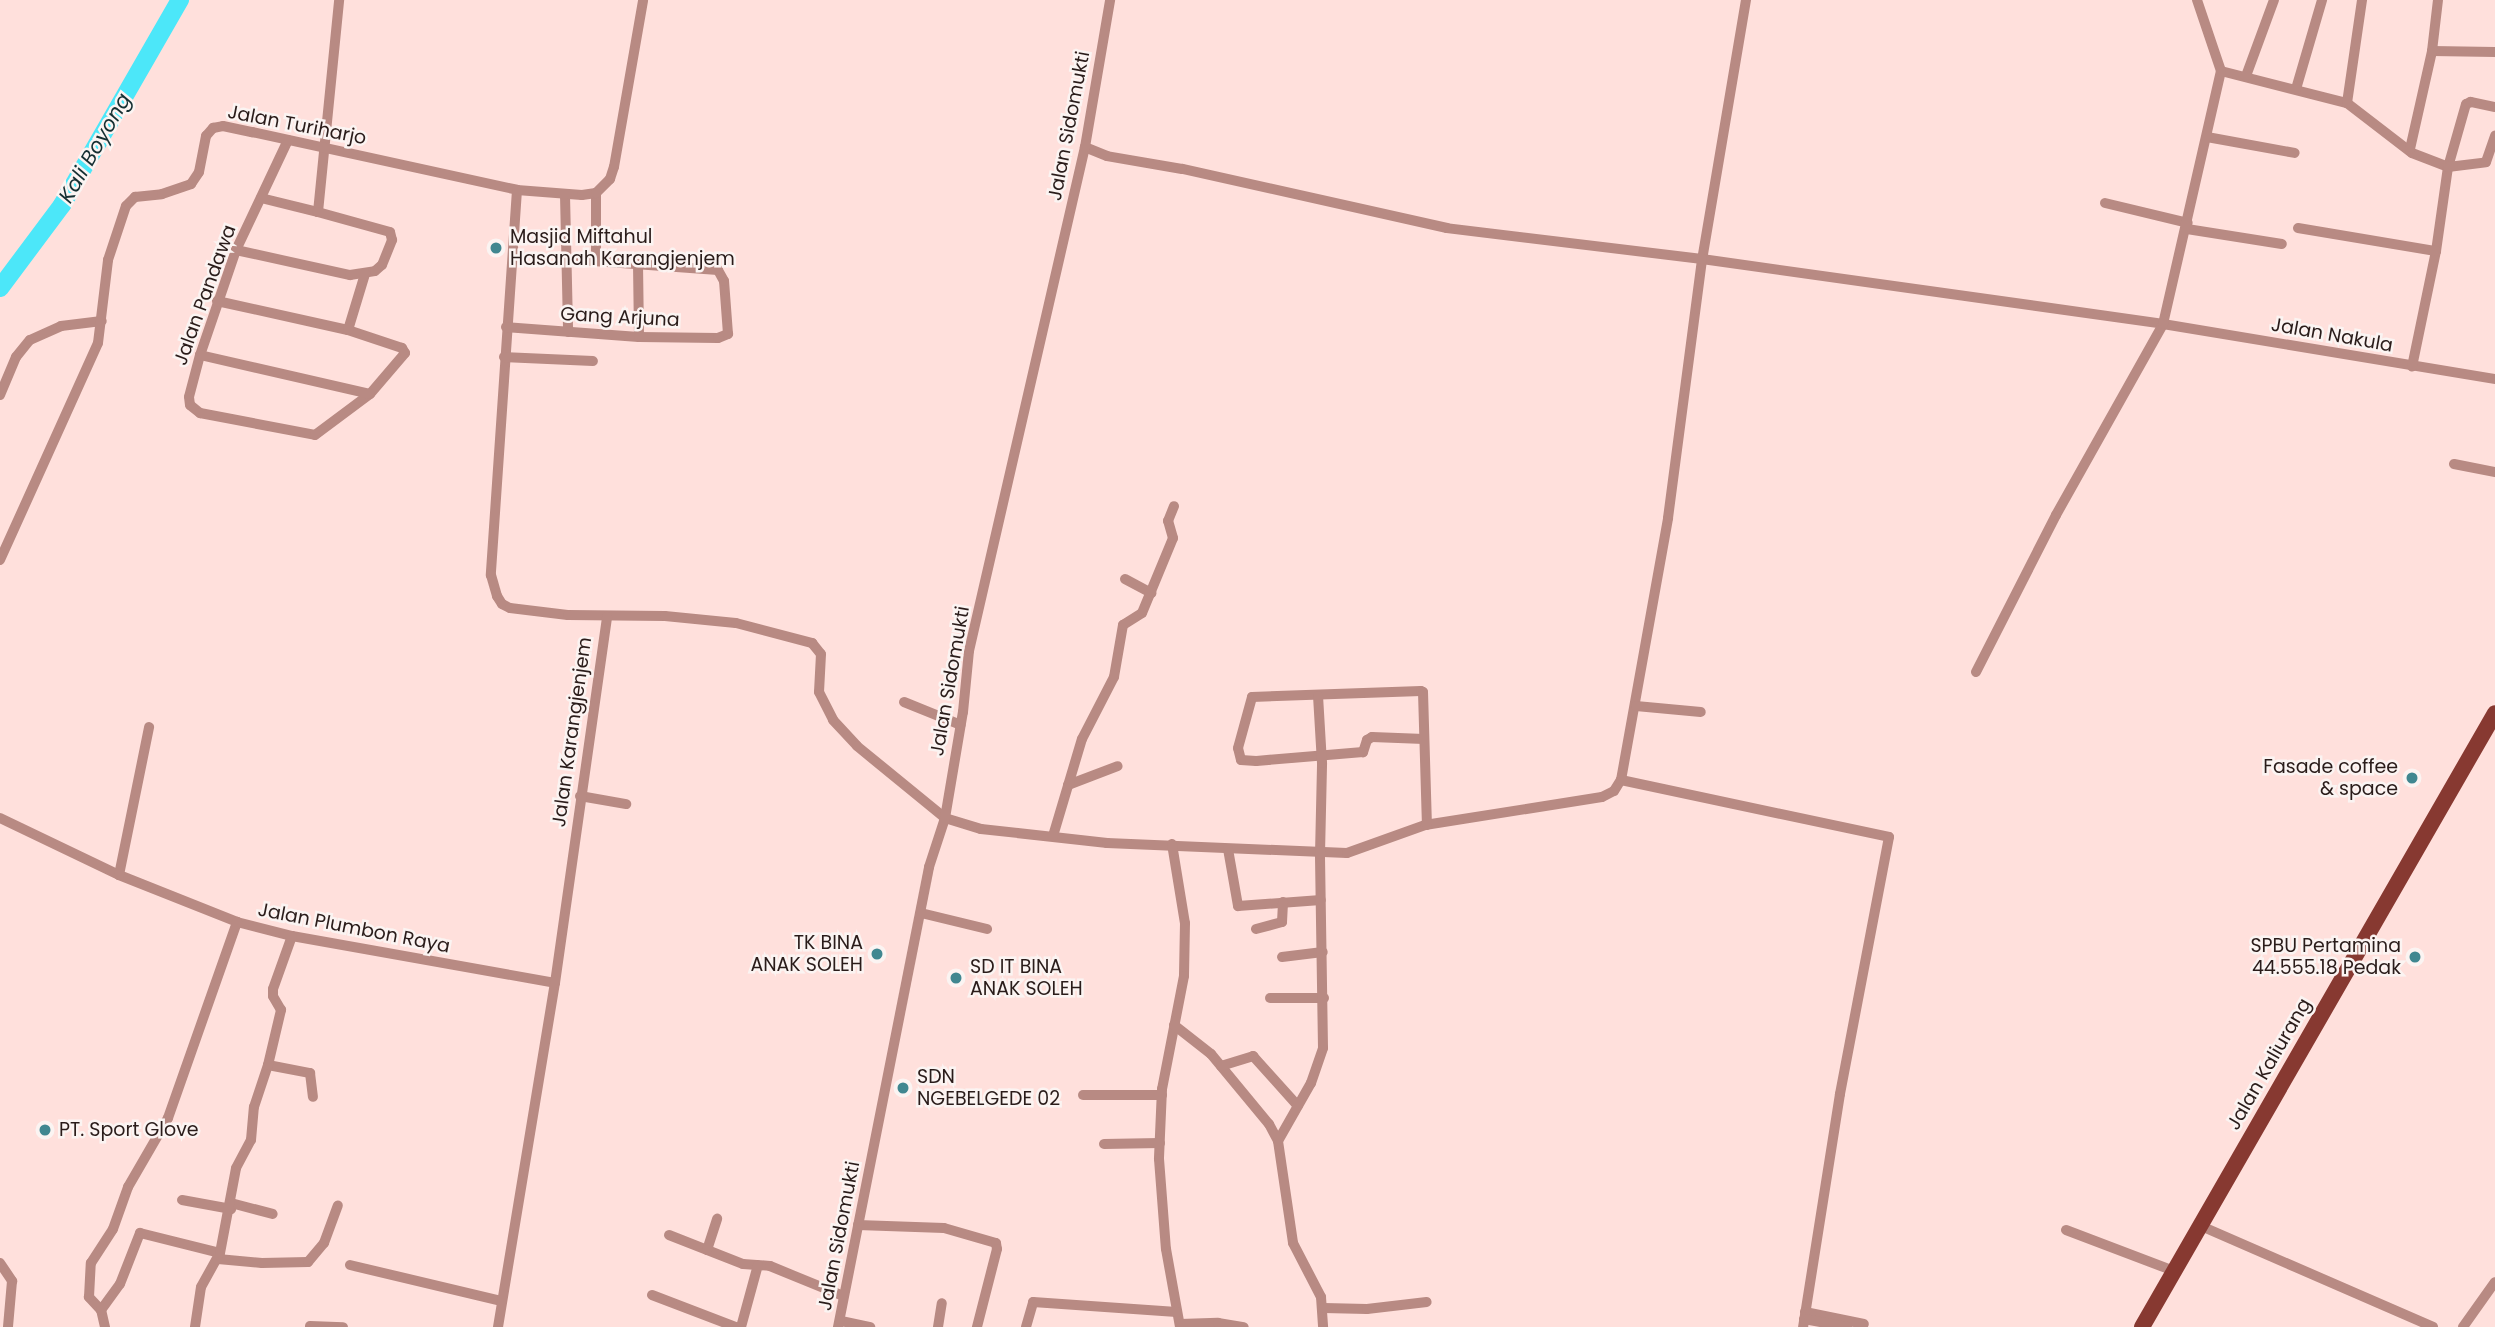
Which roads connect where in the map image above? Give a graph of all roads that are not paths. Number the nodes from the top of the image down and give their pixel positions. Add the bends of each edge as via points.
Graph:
1 (339, 0) edge
2 (643, 0) edge
3 (1110, 0) edge
4 (1746, 0) edge
5 (2197, 0) edge
6 (2274, 0) edge
7 (2322, 0) edge
8 (2362, 0) edge
9 (2438, 0) edge
10 (2432, 51) junction
11 (2495, 52) edge
12 (2221, 71) junction
13 (2246, 76) junction
14 (2296, 89) junction
15 (2347, 103) junction
16 (2495, 107) edge
17 (2495, 135) edge
18 (2207, 136) junction
19 (288, 140) junction
20 (1085, 147) junction
21 (326, 148) junction
22 (2410, 149) junction
23 (2295, 153) dead end
24 (2448, 167) junction
25 (517, 190) junction
26 (596, 193) junction
27 (565, 195) junction
28 (261, 198) junction
29 (2105, 202) dead end
30 (317, 212) junction
31 (2187, 226) junction
32 (2298, 228) dead end
33 (2282, 244) dead end
34 (236, 250) junction
35 (2436, 251) junction
36 (565, 259) junction
37 (1702, 259) junction
38 (596, 261) junction
39 (638, 264) junction
40 (365, 274) junction
41 (218, 301) junction
42 (103, 321) junction
43 (2163, 324) junction
44 (506, 327) junction
45 (348, 330) junction
46 (568, 332) junction
47 (639, 337) junction
48 (200, 355) junction
49 (504, 357) junction
50 (593, 361) dead end
51 (2412, 367) junction
52 (2495, 379) edge
53 (370, 394) junction
54 (0, 395) edge
55 (2454, 464) dead end
56 (2495, 472) edge
57 (1174, 506) dead end
58 (0, 560) edge
59 (1125, 579) dead end
60 (1152, 593) junction
61 (607, 617) junction
62 (1976, 672) dead end
63 (1318, 696) junction
64 (904, 702) dead end
65 (1636, 706) junction
66 (1701, 712) dead end
67 (2495, 713) edge
68 (961, 725) junction
69 (149, 727) dead end
70 (1424, 739) junction
71 (1321, 754) junction
72 (1118, 766) dead end
73 (1622, 780) junction
74 (1068, 785) junction
75 (580, 796) junction
76 (626, 804) dead end
77 (0, 818) edge
78 (944, 818) junction
79 (1427, 825) junction
80 (1053, 836) junction
81 (1172, 844) junction
82 (1228, 849) junction
83 (1320, 854) junction
84 (119, 875) junction
85 (1321, 900) junction
86 (1283, 902) junction
87 (920, 913) junction
88 (237, 922) junction
89 (988, 929) dead end
90 (1256, 929) dead end
91 (292, 936) junction
92 (1323, 952) junction
93 (1282, 957) dead end
94 (555, 983) junction
95 (1270, 998) dead end
96 (1324, 998) junction
97 (1174, 1024) junction
98 (268, 1065) junction
99 (1221, 1066) junction
100 (1162, 1094) junction
101 (1083, 1095) dead end
102 (313, 1097) dead end
103 (1298, 1106) junction
104 (1278, 1141) junction
105 (1160, 1143) junction
106 (1104, 1144) dead end
107 (182, 1200) dead end
108 (338, 1205) dead end
109 (231, 1206) junction
110 (274, 1214) dead end
111 (717, 1219) dead end
112 (858, 1225) junction
113 (2201, 1226) junction
114 (2066, 1230) dead end
115 (669, 1235) dead end
116 (707, 1250) junction
117 (219, 1256) junction
118 (0, 1263) edge
119 (350, 1265) dead end
120 (758, 1265) junction
121 (2174, 1271) junction
122 (2495, 1282) edge
123 (652, 1295) dead end
124 (843, 1296) junction
125 (501, 1301) junction
126 (942, 1303) dead end
127 (1427, 1303) dead end
128 (1324, 1308) junction
129 (101, 1310) junction
130 (1177, 1312) junction
131 (1804, 1319) edge
132 (840, 1324) edge
133 (1864, 1324) dead end
134 (1180, 1325) edge
135 (2422, 1325) edge
136 (310, 1326) edge
137 (8, 1327) edge
138 (104, 1327) edge
139 (195, 1327) edge
140 (343, 1327) edge
141 (498, 1327) edge
142 (739, 1327) edge
143 (870, 1327) edge
144 (938, 1327) edge
145 (977, 1327) edge
146 (1026, 1327) edge
147 (1244, 1327) edge
148 (1323, 1327) edge
149 (1847, 1327) edge
150 (2142, 1327) edge
151 (2433, 1327) edge
152 (2463, 1327) edge

1 - 21 street
2 - 26 street via 614,167 610,179
3 - 20 street, Jalan Sidomukti
4 - 37 street
5 - 12 street
6 - 13 street
7 - 14 street
8 - 15 street
9 - 10 street
10 - 11 street
10 - 22 street
12 - 13 street
12 - 18 street
13 - 14 street
14 - 15 street
15 - 22 street
16 - 24 street via 2466,104
17 - 24 street via 2486,162
18 - 23 street
18 - 31 street
19 - 21 street, Jalan Turiharjo
19 - 28 street, Jalan Pandawa
19 - 42 street, Jalan Turiharjo via 223,126 212,128 191,184 135,197 126,206 108,260
20 - 37 street, Jalan Nakula via 1107,156 1447,228
20 - 68 street, Jalan Sidomukti via 969,651
21 - 25 street, Jalan Turiharjo
21 - 30 street
22 - 24 street
24 - 35 street
25 - 27 street, Jalan Turiharjo
25 - 44 street, Jalan Karangjenjem
26 - 27 street, Jalan Turiharjo
26 - 38 street
27 - 36 street
28 - 30 street
28 - 34 street, Jalan Pandawa
29 - 31 street
30 - 40 street via 390,232 392,240 382,265
31 - 33 street
31 - 43 street
32 - 35 street
34 - 40 street via 338,274
34 - 41 street, Jalan Pandawa
35 - 51 street
36 - 38 street
36 - 46 street
37 - 43 street, Jalan Nakula
37 - 65 street via 1668,518
38 - 39 street
39 - 47 street
39 - 47 street, Gang Arjuna via 718,270 724,281 728,330 726,337 718,338
40 - 45 street
41 - 45 street
41 - 48 street, Jalan Pandawa
42 - 54 street via 61,326 30,340 16,356
42 - 58 street, Jalan Turiharjo via 89,364
43 - 51 street, Jalan Nakula
43 - 62 street via 2056,515
44 - 46 street, Gang Arjuna
44 - 49 street, Jalan Karangjenjem
45 - 53 street via 406,351
46 - 47 street, Gang Arjuna
48 - 53 street
48 - 53 street, Jalan Pandawa via 189,397 190,405 200,412 309,436
49 - 50 street
49 - 61 street, Jalan Karangjenjem via 491,575 497,596 510,608
51 - 52 street, Jalan Nakula
55 - 56 street
57 - 60 street via 1168,521 1173,538
59 - 60 street
60 - 74 street via 1138,618 1123,625 1114,677 1082,739
61 - 75 street, Jalan Karangjenjem
61 - 78 street via 736,623 812,643 821,654 819,692 833,720 857,746
63 - 70 street via 1421,691
63 - 71 street
63 - 71 street via 1252,698 1238,748 1245,761
64 - 68 street
65 - 66 street
65 - 73 street
67 - 113 main road, Jalan Kaliurang
68 - 78 street, Jalan Sidomukti
69 - 84 street
70 - 71 street via 1372,737 1365,751
70 - 79 street
71 - 83 street
72 - 74 street
73 - 79 street via 1602,797
73 - 131 street via 1889,837 1840,1094
74 - 80 street
75 - 76 street
75 - 94 street, Jalan Karangjenjem
77 - 84 street, Jalan Plumbon Raya
78 - 80 street via 981,829
78 - 87 street, Jalan Sidomukti
79 - 83 street via 1361,850
80 - 81 street
81 - 82 street
81 - 97 street via 1185,923 1184,976
82 - 83 street
82 - 86 street via 1238,906
83 - 85 street
84 - 88 street, Jalan Plumbon Raya
85 - 86 street
85 - 92 street
86 - 90 street via 1282,922
87 - 89 street
87 - 112 street, Jalan Sidomukti
88 - 91 street, Jalan Plumbon Raya
88 - 129 street via 168,1118 91,1263 89,1297
91 - 94 street, Jalan Plumbon Raya
91 - 98 street via 272,993 281,1010
92 - 93 street
92 - 96 street
94 - 125 street, Jalan Karangjenjem
95 - 96 street
96 - 103 street via 1323,1048
97 - 99 street
97 - 100 street
98 - 102 street via 310,1073
98 - 109 street via 254,1107 251,1140 236,1168
99 - 103 street via 1253,1056
99 - 104 street
100 - 101 street
100 - 105 street
103 - 104 street
104 - 128 street via 1293,1243
105 - 106 street
105 - 130 street via 1162,1214
107 - 109 street
108 - 117 street via 324,1243 308,1262 275,1264
109 - 110 street
109 - 117 street
111 - 116 street
112 - 124 street, Jalan Sidomukti
112 - 145 street via 944,1228 996,1243
113 - 121 main road, Jalan Kaliurang
113 - 135 street
114 - 121 street
115 - 116 street
116 - 120 street
117 - 129 street via 139,1233 120,1284
117 - 139 street via 201,1287
118 - 137 street via 12,1281
119 - 125 street
120 - 124 street
120 - 142 street
121 - 150 main road, Jalan Kaliurang
122 - 152 street
123 - 142 street
124 - 132 street, Jalan Sidomukti
125 - 141 street, Jalan Karangjenjem
126 - 144 street
127 - 128 street
128 - 148 street
129 - 138 street
130 - 134 street
130 - 146 street via 1035,1302 1030,1305
131 - 133 street
131 - 149 street
132 - 143 street
134 - 147 street
135 - 151 street
136 - 140 street

